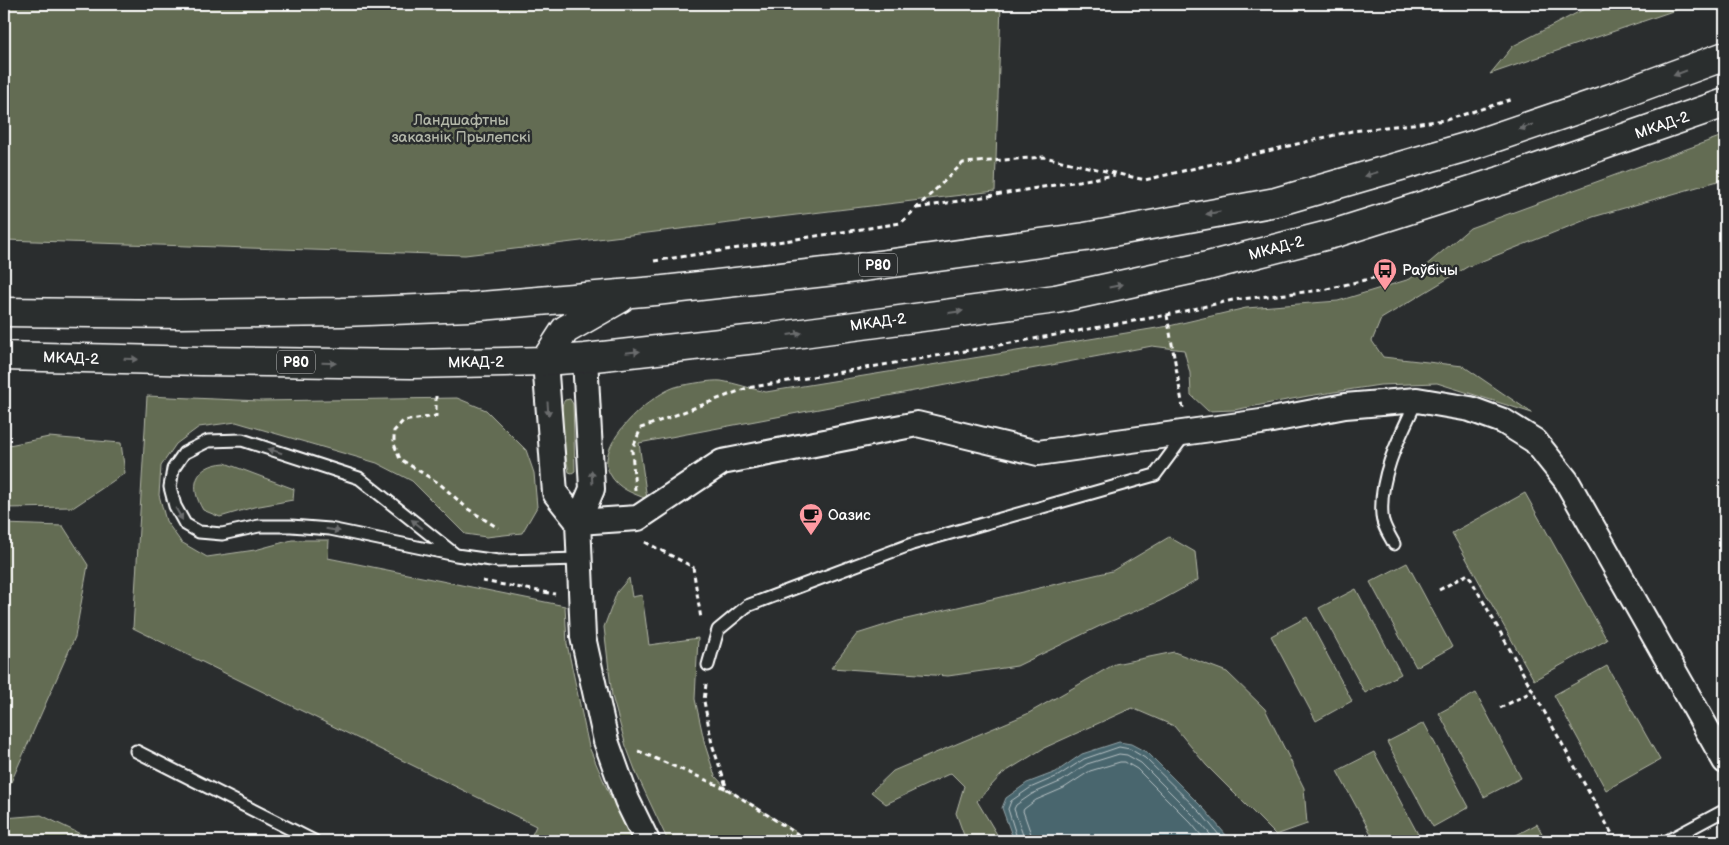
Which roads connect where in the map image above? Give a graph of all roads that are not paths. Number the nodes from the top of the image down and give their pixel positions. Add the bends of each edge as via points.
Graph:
1 (1725, 56) edge
2 (1725, 103) edge
3 (629, 294) junction
4 (501, 304) junction
5 (4, 312) edge
6 (565, 330) junction
7 (4, 356) edge
8 (585, 358) junction
9 (545, 361) junction
10 (1417, 400) junction
11 (1187, 432) junction
12 (578, 522) junction
13 (1394, 544) dead end
14 (456, 555) junction
15 (580, 559) junction
16 (708, 665) road end
17 (136, 751) dead end
18 (1725, 761) edge
19 (1725, 810) edge
20 (314, 841) edge
21 (647, 841) edge
22 (1667, 841) edge

1 -> 3 highway, Р80 via 1482,142 1276,202 1085,237 834,271
8 -> 2 highway, МКАД-2 / Р80 via 765,338 1056,298 1208,266 1336,233
3 - 4 highway, Р80
3 - 6 highway
4 - 5 highway, Р80 via 342,312
4 - 6 highway
6 - 8 highway
6 - 9 highway
7 -> 9 highway, МКАД-2 / Р80 via 412,364
8 - 9 highway, МКАД-2 / Р80
12 -> 8 street via 592,489
9 -> 12 street via 555,493
10 - 11 street via 1345,406
10 - 13 lane via 1394,449 1383,486 1382,517
10 - 18 street via 1470,409 1504,421 1535,441 1566,480
11 - 12 street via 1038,453 917,424 722,462 637,528
11 - 16 lane via 1155,475 912,544 747,606 718,630
12 - 15 street
14 -> 14 lane via 359,478 242,440 208,441 184,453 174,469 170,487 175,506 185,524 199,532 222,534 259,526 320,528
14 - 15 lane via 498,561
15 - 21 street via 583,637 606,741 626,800
17 - 20 lane
19 - 22 lane

